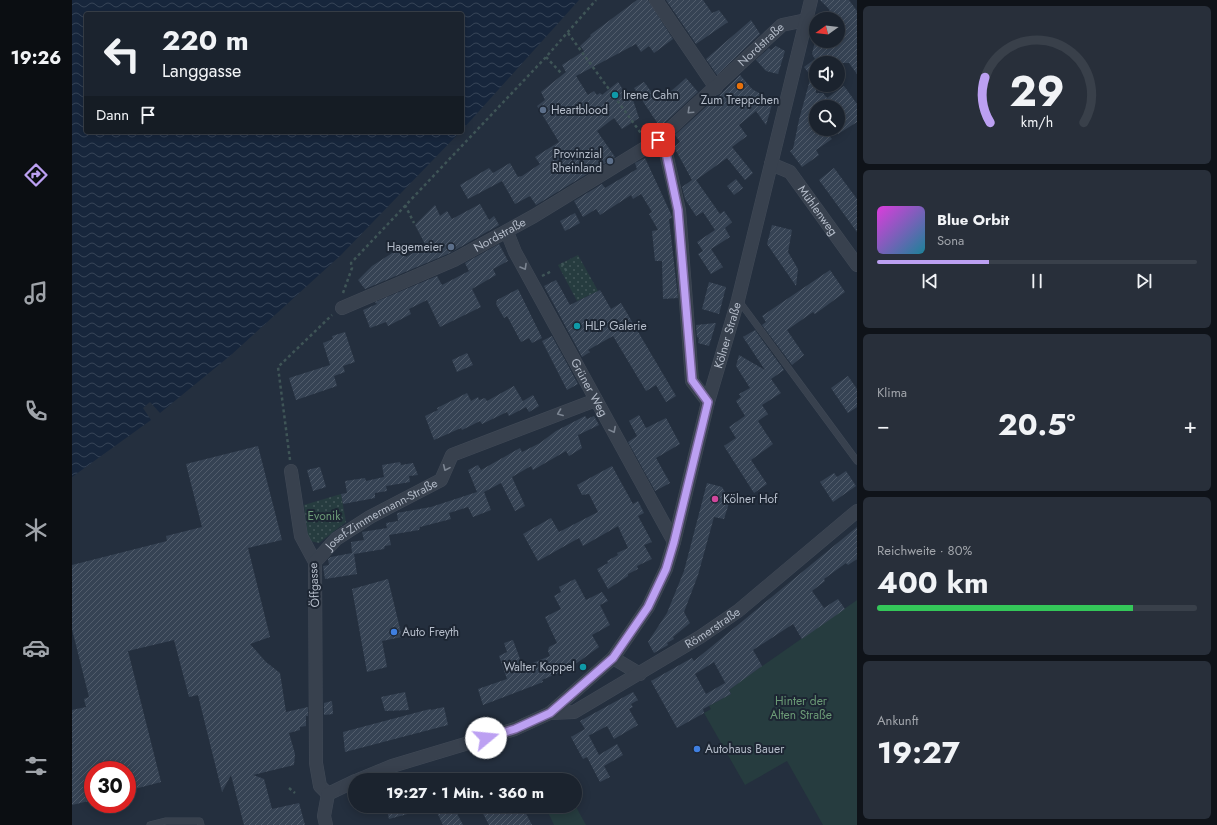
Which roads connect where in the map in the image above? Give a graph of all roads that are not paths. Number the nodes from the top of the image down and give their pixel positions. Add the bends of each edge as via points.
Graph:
1 (656, 0) edge
2 (811, 0) edge
3 (806, 20) junction
4 (716, 88) junction
5 (654, 143) junction
6 (771, 164) junction
7 (507, 232) junction
8 (857, 265) edge
9 (738, 300) junction
10 (342, 303) road end
11 (596, 400) junction
12 (708, 402) junction
13 (857, 461) edge
14 (291, 471) road end
15 (857, 511) edge
16 (674, 542) junction
17 (315, 562) junction
18 (613, 658) junction
19 (640, 674) junction
20 (550, 713) junction
21 (375, 773) edge
22 (348, 784) edge
23 (328, 794) junction
24 (325, 820) edge
25 (150, 825) edge
26 (202, 825) edge

1 - 4 street
2 - 3 street, Kölner Straße
3 - 4 street, Nordstraße via 782,25
3 - 6 street, Kölner Straße
4 -> 5 street, Nordstraße
5 - 7 street, Nordstraße
5 - 12 street via 666,153 678,210 692,380
6 - 8 street, Mühlenweg via 790,172
6 - 9 street, Kölner Straße
7 - 10 street, Nordstraße via 454,260
7 -> 11 street, Grüner Weg
9 - 12 street, Kölner Straße
9 - 13 lane
11 -> 16 street, Grüner Weg
11 -> 17 street, Josef-Zimmermann-Straße via 452,455 441,480 370,517 336,539
12 - 16 street, Kölner Straße
14 - 17 street, Öffgasse via 301,536
15 - 19 street, Römerstraße via 738,611
16 - 18 street, Kölner Straße via 666,569 648,607
17 - 23 street, Öffgasse via 316,763 320,786
18 - 19 street
18 - 20 street, Kölner Straße
19 - 20 street, Römerstraße via 574,712
20 - 21 street, Kölner Straße via 515,729
22 - 23 street
23 - 24 street
25 - 26 lane via 166,821 200,821

